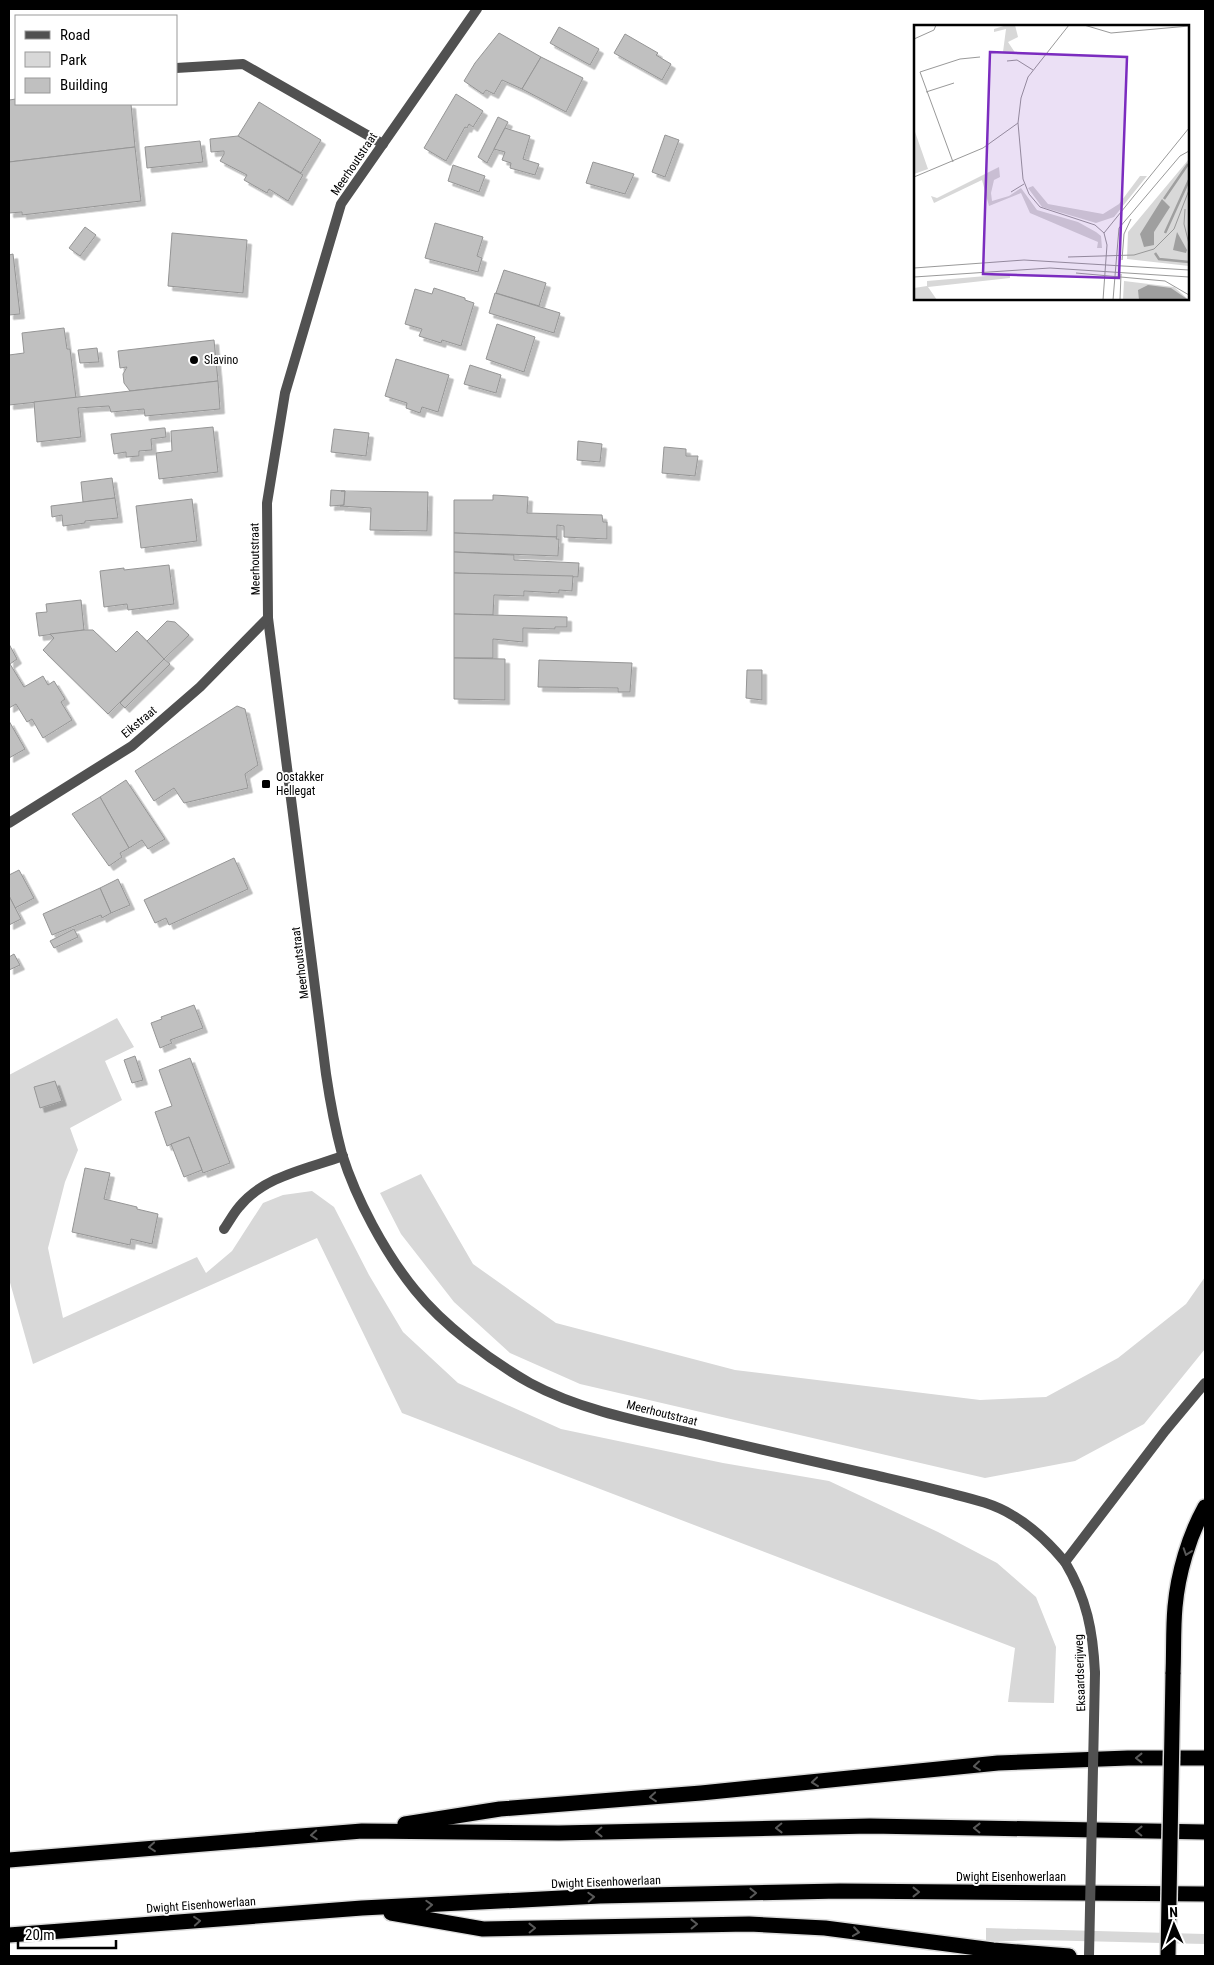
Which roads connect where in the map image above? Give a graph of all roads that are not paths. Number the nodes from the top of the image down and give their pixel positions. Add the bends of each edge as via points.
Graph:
1 (477, 9) edge
2 (178, 68) edge
3 (383, 144) junction
4 (268, 618) junction
5 (9, 823) edge
6 (343, 1156) junction
7 (224, 1230) dead end
8 (1205, 1383) edge
9 (1205, 1506) edge
10 (1066, 1562) junction
11 (1205, 1758) edge
12 (362, 1831) junction
13 (1205, 1832) edge
14 (9, 1860) edge
15 (1205, 1894) edge
16 (362, 1908) junction
17 (9, 1935) edge
18 (1069, 1956) edge
19 (1089, 1956) edge
20 (1168, 1956) edge

1 - 3 street, Meerhoutstraat
2 - 3 street via 243,64
3 - 4 street, Meerhoutstraat via 341,204 285,393 267,503
4 - 5 street, Eikstraat via 200,687 132,746
4 - 6 street, Meerhoutstraat via 326,1074
6 - 7 street via 279,1178 256,1190 239,1206
6 - 10 street, Meerhoutstraat via 359,1199 415,1290 491,1359 532,1383 582,1405 640,1422 980,1501 1010,1513 1033,1529
8 - 10 street
9 -> 20 highway, bridge via 1184,1560 1175,1606
10 - 19 street, Eksaardserijweg, bridge via 1087,1608 1095,1673
11 -> 12 highway via 998,1764 500,1809
13 -> 12 highway via 870,1826 559,1833
12 -> 14 highway
16 -> 15 highway, Dwight Eisenhowerlaan via 600,1896 831,1891
17 -> 16 highway, Dwight Eisenhowerlaan
16 -> 18 highway via 483,1929 749,1924 826,1928 993,1950

